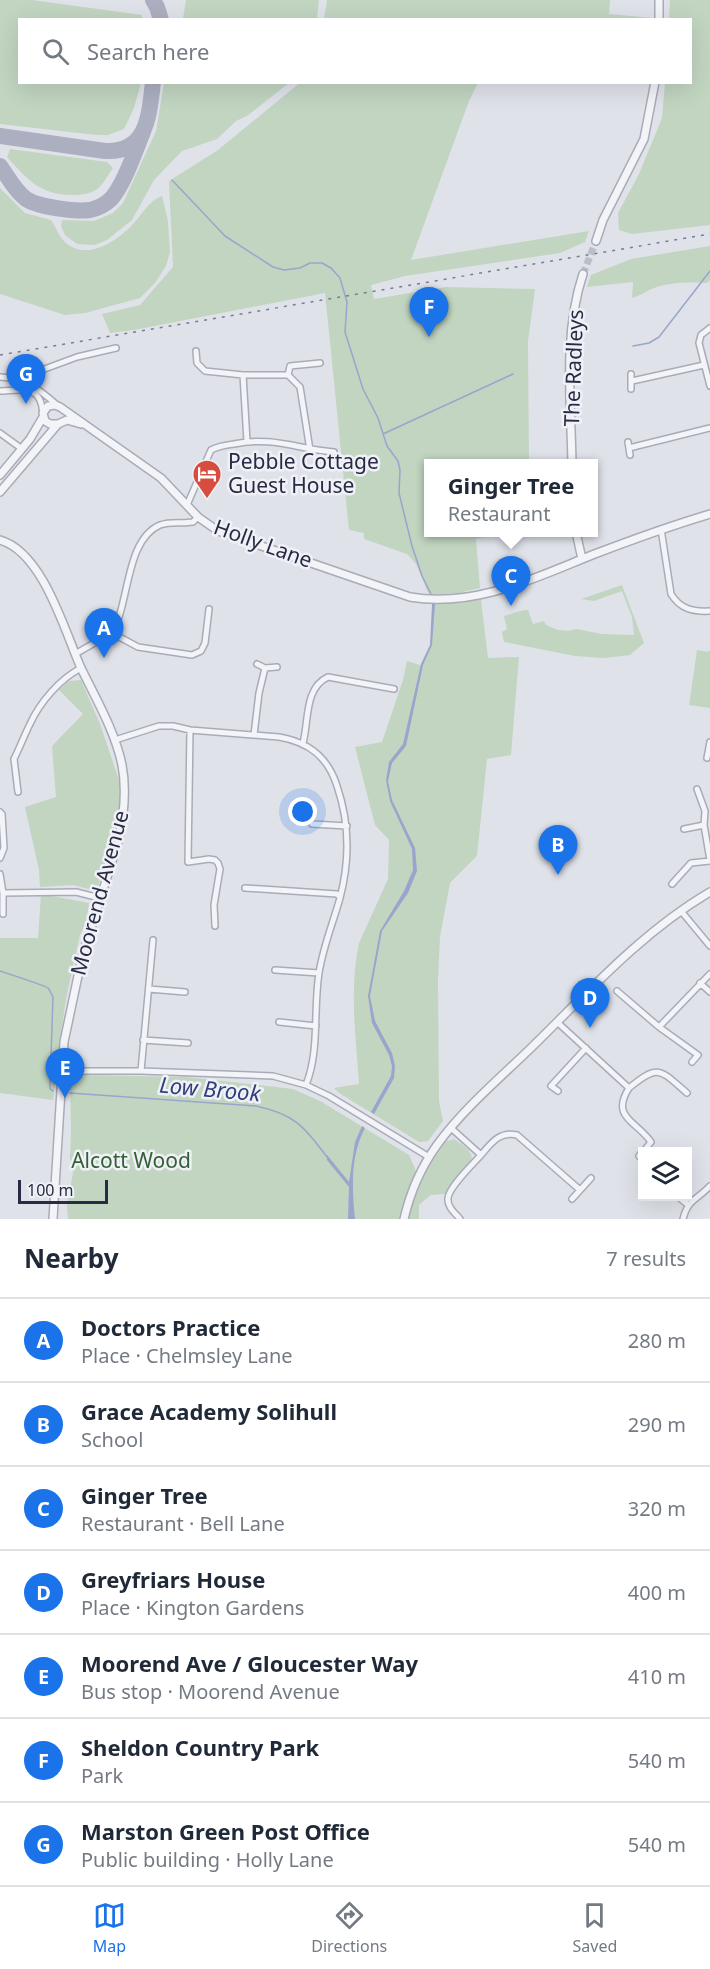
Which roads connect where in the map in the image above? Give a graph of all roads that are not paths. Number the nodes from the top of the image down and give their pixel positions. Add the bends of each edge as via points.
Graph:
1 (659, 0) edge
2 (659, 18) edge
3 (655, 84) edge
4 (596, 241) tunnel mouth
5 (583, 273) tunnel mouth
6 (710, 328) edge
7 (116, 348) dead end
8 (196, 351) dead end
9 (320, 363) dead end
10 (704, 365) junction
11 (631, 374) dead end
12 (243, 375) junction
13 (288, 375) junction
14 (0, 377) edge
15 (632, 381) junction
16 (27, 382) junction
17 (710, 386) edge
18 (631, 389) dead end
19 (0, 391) edge
20 (59, 407) junction
21 (43, 415) junction
22 (59, 422) junction
23 (88, 427) junction
24 (710, 428) edge
25 (0, 434) edge
26 (247, 441) junction
27 (22, 448) junction
28 (629, 448) dead end
29 (310, 450) junction
30 (334, 452) dead end
31 (572, 459) edge
32 (0, 474) edge
33 (0, 492) edge
34 (187, 505) junction
35 (710, 514) edge
36 (198, 517) junction
37 (661, 529) junction
38 (577, 537) edge
39 (0, 540) edge
40 (582, 560) junction
41 (209, 609) dead end
42 (710, 611) edge
43 (112, 633) junction
44 (75, 654) junction
45 (257, 664) dead end
46 (277, 667) dead end
47 (81, 668) junction
48 (265, 668) junction
49 (394, 689) dead end
50 (190, 730) junction
51 (254, 735) junction
52 (115, 740) junction
53 (710, 742) edge
54 (303, 743) junction
55 (706, 758) dead end
56 (697, 789) dead end
57 (18, 792) dead end
58 (0, 812) edge
59 (312, 824) dead end
60 (704, 825) junction
61 (347, 826) junction
62 (684, 829) dead end
63 (0, 858) edge
64 (710, 860) edge
65 (0, 874) edge
66 (672, 884) dead end
67 (246, 888) dead end
68 (3, 892) junction
69 (710, 892) edge
70 (340, 897) junction
71 (100, 898) junction
72 (681, 911) junction
73 (3, 914) dead end
74 (215, 926) dead end
75 (153, 940) dead end
76 (710, 946) edge
77 (275, 970) dead end
78 (319, 973) junction
79 (710, 974) edge
80 (700, 983) junction
81 (149, 989) junction
82 (617, 991) dead end
83 (185, 992) dead end
84 (710, 992) edge
85 (279, 1022) dead end
86 (557, 1022) junction
87 (315, 1026) junction
88 (658, 1027) junction
89 (143, 1040) junction
90 (188, 1043) dead end
91 (586, 1048) junction
92 (692, 1062) dead end
93 (62, 1071) junction
94 (141, 1071) junction
95 (306, 1085) junction
96 (629, 1088) junction
97 (558, 1091) dead end
98 (687, 1093) dead end
99 (450, 1128) junction
100 (647, 1147) edge
101 (481, 1155) junction
102 (429, 1157) junction
103 (591, 1178) dead end
104 (710, 1186) edge
105 (580, 1190) junction
106 (572, 1199) dead end
107 (683, 1201) edge
108 (687, 1204) junction
109 (53, 1219) edge
110 (404, 1219) edge
111 (460, 1219) edge
112 (683, 1219) edge

1 - 2 street
3 - 4 street via 644,139
5 - 31 street, The Radleys via 571,330
6 - 10 street via 701,335 699,343
7 - 16 street via 31,374
8 - 12 street via 197,363 205,371
9 - 13 street via 290,366
10 - 15 street
10 - 17 street
11 - 15 street
12 - 13 street
12 - 26 street
13 - 29 street via 300,387
14 - 16 street
15 - 18 street
16 - 20 street
19 - 21 street via 34,391 42,402
20 - 21 street via 48,406
20 - 22 street via 63,417
20 - 23 street, Holly Lane
21 - 22 street, Holly Lane via 50,424
21 - 27 street
22 - 23 street, Holly Lane via 67,420
22 - 33 street
23 - 34 street, Holly Lane via 161,478
24 - 28 street
25 - 27 street
26 - 29 street via 276,441
26 - 34 street via 211,450
27 - 32 street
29 - 30 street
34 - 36 street, Holly Lane
35 - 37 street, Holly Lane
36 - 40 street, Holly Lane via 218,531 410,597 436,600 472,597
36 - 43 street via 193,522 159,525 147,534 135,555 120,618
37 - 40 street, Holly Lane
37 - 42 street via 675,601 688,610
38 - 40 street
39 - 44 street, Moorend Avenue via 21,552 45,584
41 - 43 street via 205,644 192,655 138,647
43 - 44 street
44 - 47 street, Moorend Avenue
45 - 48 street
46 - 48 street
47 - 52 street, Moorend Avenue
47 - 57 street via 62,682 38,710 11,759
48 - 51 street
49 - 54 street via 328,677 320,681 309,704
50 - 51 street
50 - 52 street via 159,726
50 - 74 street via 188,862 215,860 220,869
51 - 54 street
52 - 71 street, Moorend Avenue via 124,776 123,815
53 - 55 street
54 - 61 street via 322,756 331,769
56 - 60 street via 705,811
58 - 63 street
59 - 61 street
60 - 62 street
60 - 64 street
61 - 70 street via 347,865
64 - 66 street via 691,863
65 - 68 street
67 - 70 street
68 - 71 street via 76,892
68 - 73 street
69 - 72 street
70 - 78 street
71 - 93 street, Moorend Avenue via 82,957
72 - 76 street
72 - 86 street via 612,968
75 - 81 street
77 - 78 street
78 - 87 street
79 - 80 street
80 - 84 street
80 - 88 street
81 - 83 street
81 - 89 street
82 - 88 street
85 - 87 street
86 - 91 street
86 - 99 street
87 - 95 street via 313,1067
88 - 92 street via 698,1055
89 - 90 street
89 - 94 street
91 - 96 street
91 - 97 street via 551,1086
93 - 94 street
93 - 109 street, Moorend Avenue
94 - 95 street via 273,1076
95 - 102 street
96 - 98 street via 653,1071 664,1074
96 - 100 street via 622,1107 626,1117 647,1135 651,1142
99 - 101 street
99 - 102 street
101 - 105 street via 499,1136 518,1135
101 - 111 street via 450,1191 448,1198
102 - 110 street
103 - 105 street
104 - 108 street
105 - 106 street
107 - 108 street
108 - 112 street

